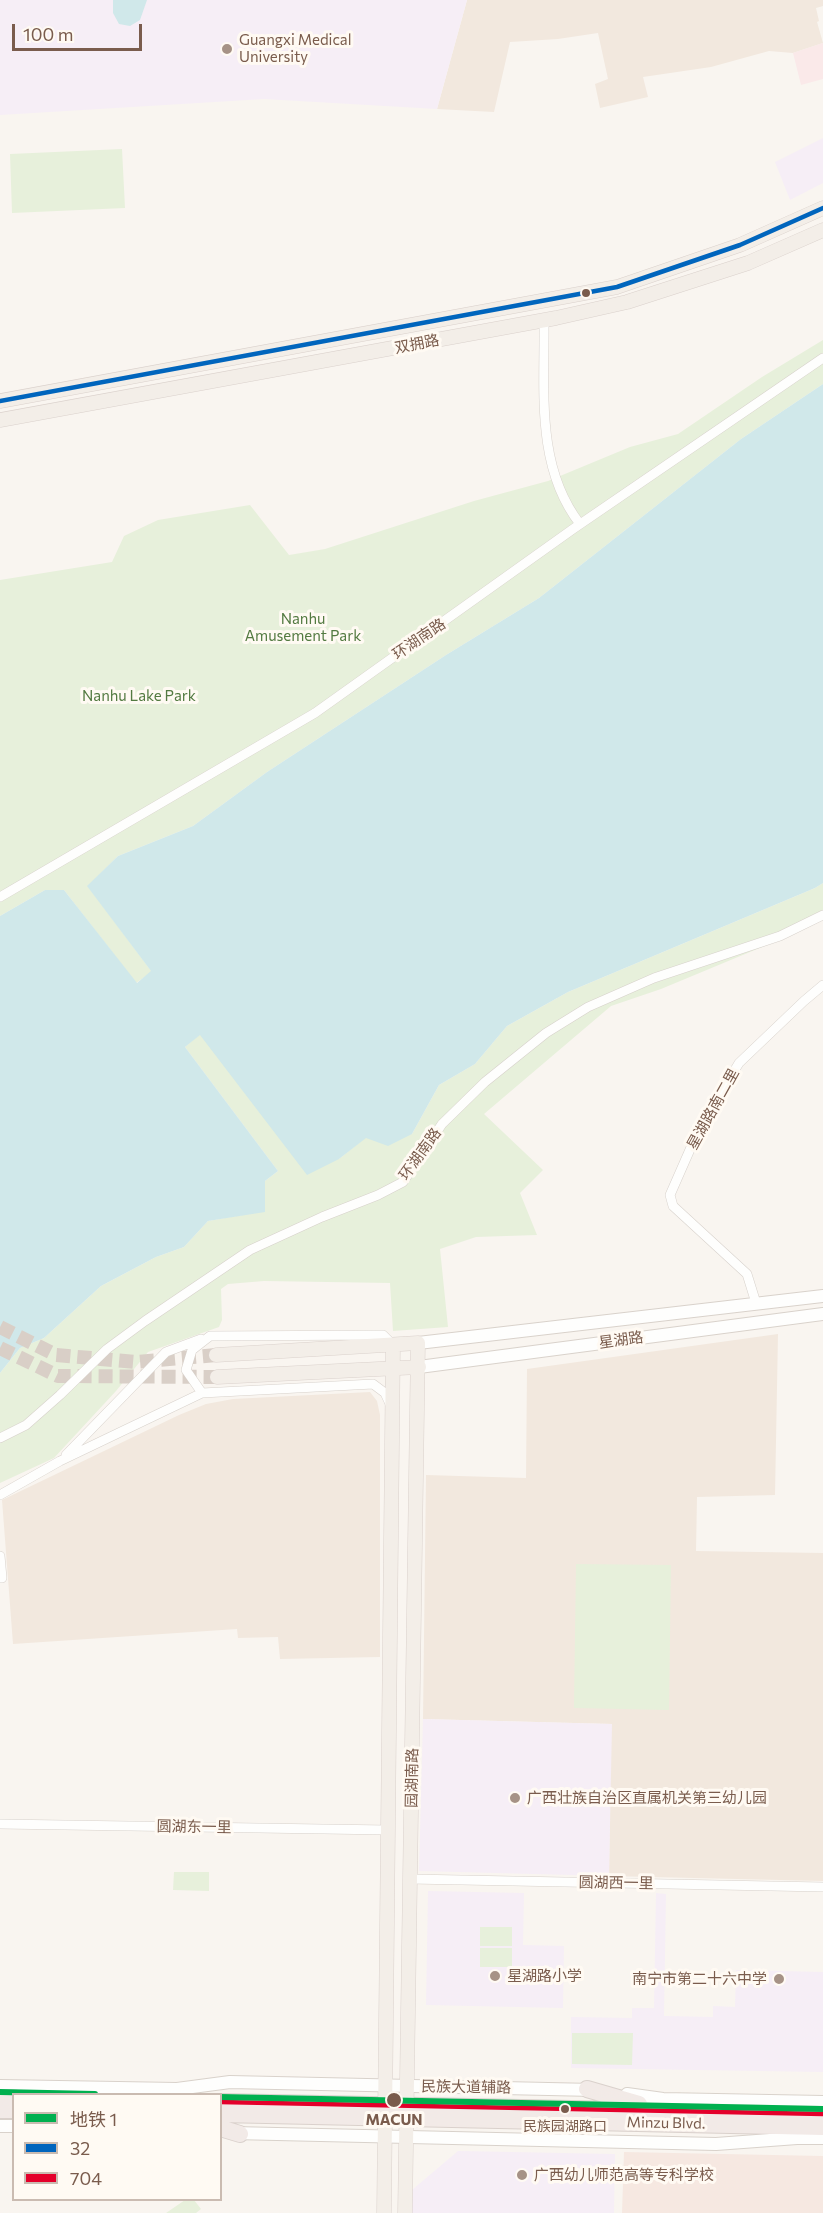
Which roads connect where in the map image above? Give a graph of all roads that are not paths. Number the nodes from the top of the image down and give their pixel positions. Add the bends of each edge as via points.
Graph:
1 (823, 208) edge
2 (823, 230) edge
3 (544, 320) junction
4 (823, 358) edge
5 (0, 401) edge
6 (0, 420) edge
7 (580, 524) junction
8 (0, 897) edge
9 (823, 915) edge
10 (823, 985) edge
11 (823, 1296) edge
12 (756, 1303) junction
13 (823, 1314) edge
14 (210, 1336) junction
15 (418, 1343) junction
16 (393, 1345) junction
17 (216, 1355) tunnel mouth
18 (419, 1367) junction
19 (394, 1368) junction
20 (217, 1377) tunnel mouth
21 (202, 1393) junction
22 (393, 1412) junction
23 (0, 1438) edge
24 (60, 1461) junction
25 (0, 1495) edge
26 (0, 1556) edge
27 (0, 1578) edge
28 (0, 1824) edge
29 (388, 1830) junction
30 (410, 1879) junction
31 (823, 1887) edge
32 (384, 2085) junction
33 (0, 2086) edge
34 (406, 2086) junction
35 (587, 2089) junction
36 (222, 2102) edge
37 (823, 2102) edge
38 (663, 2110) junction
39 (384, 2111) junction
40 (406, 2112) junction
41 (222, 2114) edge
42 (823, 2114) edge
43 (823, 2127) edge
44 (222, 2130) edge
45 (240, 2134) joint
46 (384, 2137) junction
47 (406, 2138) junction
48 (823, 2138) edge
49 (384, 2213) edge
50 (405, 2213) edge

1 - 5 main road, 双拥路 via 740,245 617,287
2 - 3 main road, 双拥路 via 737,267 627,302
3 - 6 main road, 双拥路
3 - 7 street via 545,438 558,485
4 - 7 street, 环湖南路
7 - 8 street, 环湖南路 via 315,713
9 - 23 street, 环湖南路 via 780,936 654,978 580,1012 546,1033 442,1124 403,1182 250,1250 107,1349 26,1425
10 - 12 street, 星湖路南二里 via 739,1063 699,1129 670,1195 674,1206 747,1274
11 - 12 street, 星湖路
12 - 15 street, 星湖路
13 - 18 street, 星湖路
14 - 16 street via 383,1335
14 - 21 street via 192,1350 186,1370
14 - 24 street via 166,1352
15 - 16 main road
15 - 18 main road, 园湖南路
16 - 17 main road
16 - 19 main road, 园湖南路
18 - 19 main road
18 - 30 main road, 园湖南路
19 - 20 main road
19 - 22 main road, 园湖南路
21 - 22 street via 373,1384 385,1393
21 - 24 street
22 - 29 main road, 园湖南路
24 - 25 street
26 - 27 street
28 - 29 street, 圆湖东一里
29 - 32 main road, 园湖南路
30 - 31 street, 圆湖西一里
30 - 34 main road, 园湖南路
32 - 33 street, 民族大道辅路 via 230,2082 177,2089
32 - 34 street, 民族大道辅路
32 - 39 main road, 园湖南路
34 - 35 street, 民族大道辅路
34 - 40 main road, 园湖南路
35 - 37 street, 民族大道辅路 via 663,2099
35 - 38 highway
36 - 39 highway, Minzu Blvd.
38 - 40 highway, Minzu Blvd.
38 - 42 highway, Minzu Blvd.
39 - 40 highway, Minzu Blvd.
39 - 41 highway, Minzu Blvd.
39 - 46 main road, 园湖南路
40 - 43 highway, Minzu Blvd.
40 - 47 main road, 园湖南路
44 - 45 highway
45 - 46 street
46 - 47 street
46 - 49 main road, 园湖南路
47 - 48 street via 716,2144
47 - 50 main road, 园湖南路

